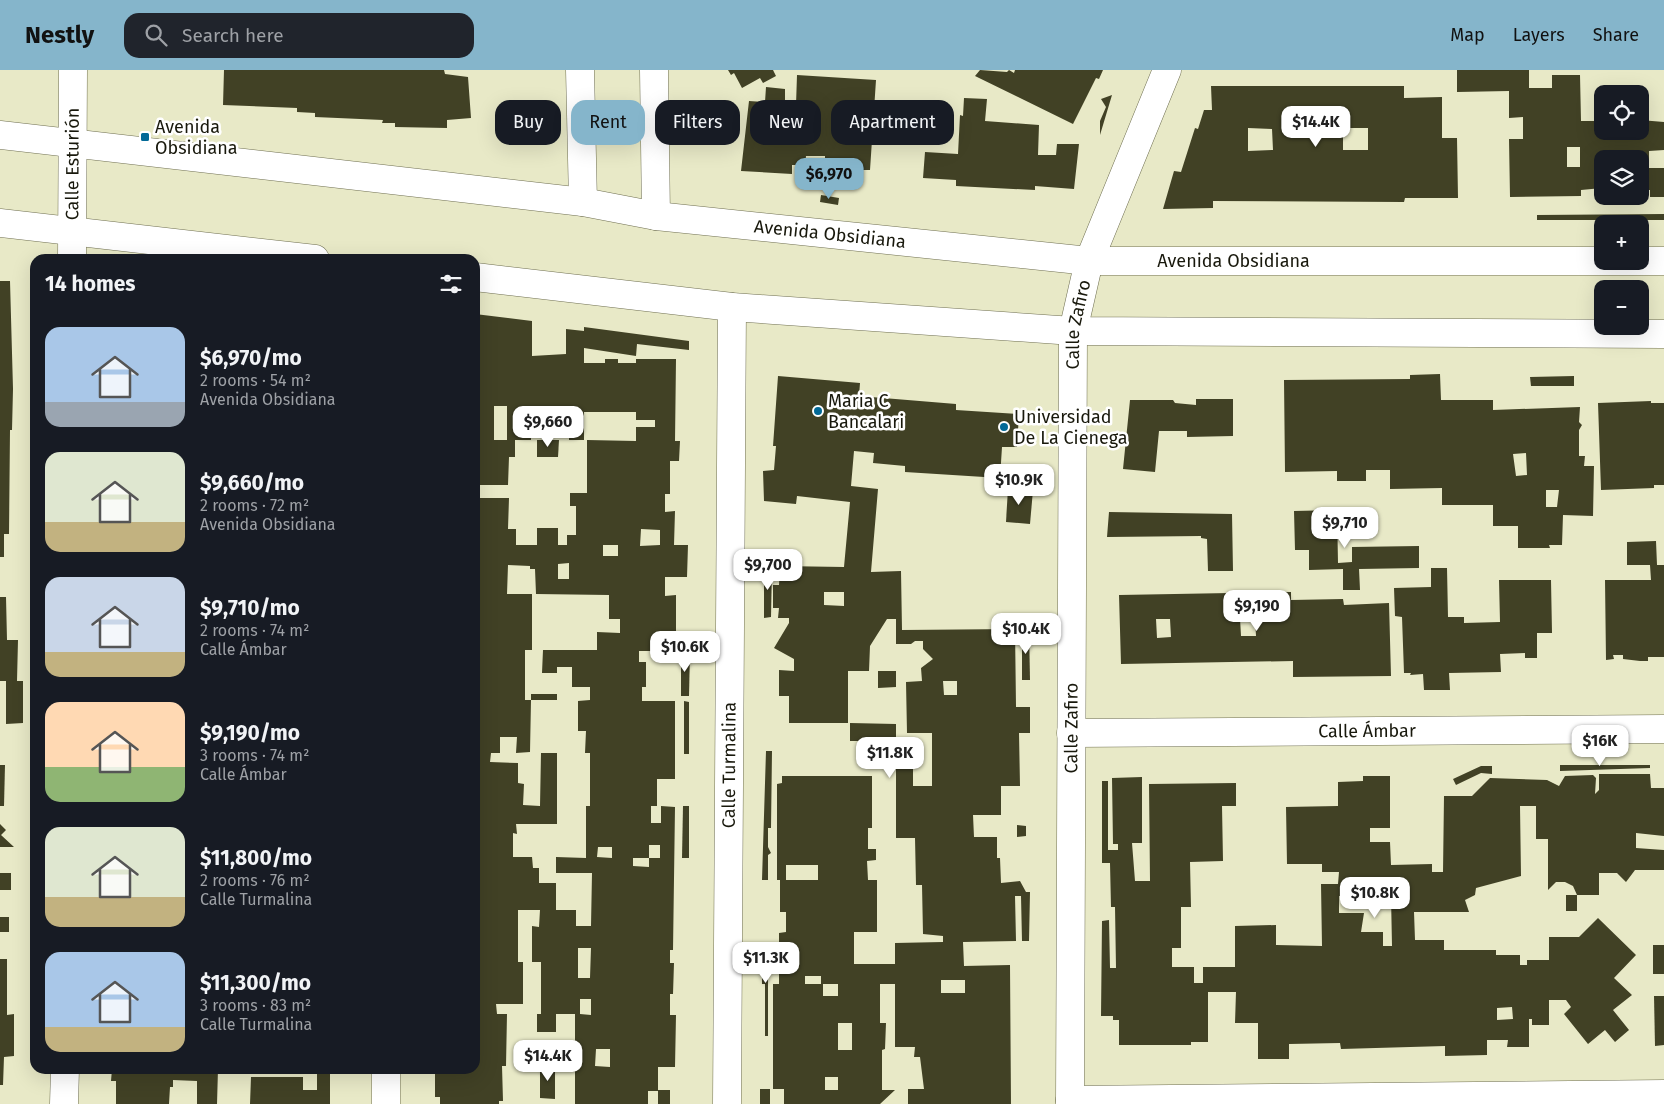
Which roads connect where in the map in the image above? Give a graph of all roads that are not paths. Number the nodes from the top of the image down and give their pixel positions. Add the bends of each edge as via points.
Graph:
1 (73, 70) edge
2 (580, 70) edge
3 (654, 70) edge
4 (1167, 70) edge
5 (0, 134) edge
6 (72, 144) junction
7 (583, 202) junction
8 (656, 216) junction
9 (0, 223) edge
10 (72, 232) junction
11 (72, 254) edge
12 (270, 254) edge
13 (1089, 261) junction
14 (1664, 261) edge
15 (480, 278) edge
16 (732, 307) junction
17 (1073, 331) junction
18 (1664, 334) edge
19 (1664, 729) edge
20 (1071, 733) junction
21 (64, 1074) edge
22 (386, 1074) edge
23 (1664, 1094) edge
24 (1070, 1102) edge
25 (64, 1104) edge
26 (386, 1104) edge
27 (727, 1104) edge

1 - 6 street, Calle Esturión
2 - 7 street
3 - 8 street
4 - 13 street, Calle Zafiro
5 - 6 street, Avenida Obsidiana
6 - 7 street, Avenida Obsidiana
6 - 10 street, Calle Esturión
7 - 8 street, Avenida Obsidiana
8 - 13 street, Avenida Obsidiana
9 - 10 street
10 - 11 street, Calle Esturión
10 - 12 street
13 - 14 street, Avenida Obsidiana
13 - 17 street, Calle Zafiro
15 - 16 street
16 - 17 street
16 - 27 street, Calle Turmalina
17 - 18 street
17 - 20 street, Calle Zafiro
19 - 20 street, Calle Ámbar
20 - 24 street, Calle Zafiro
21 - 25 street
22 - 26 street
23 - 24 street

